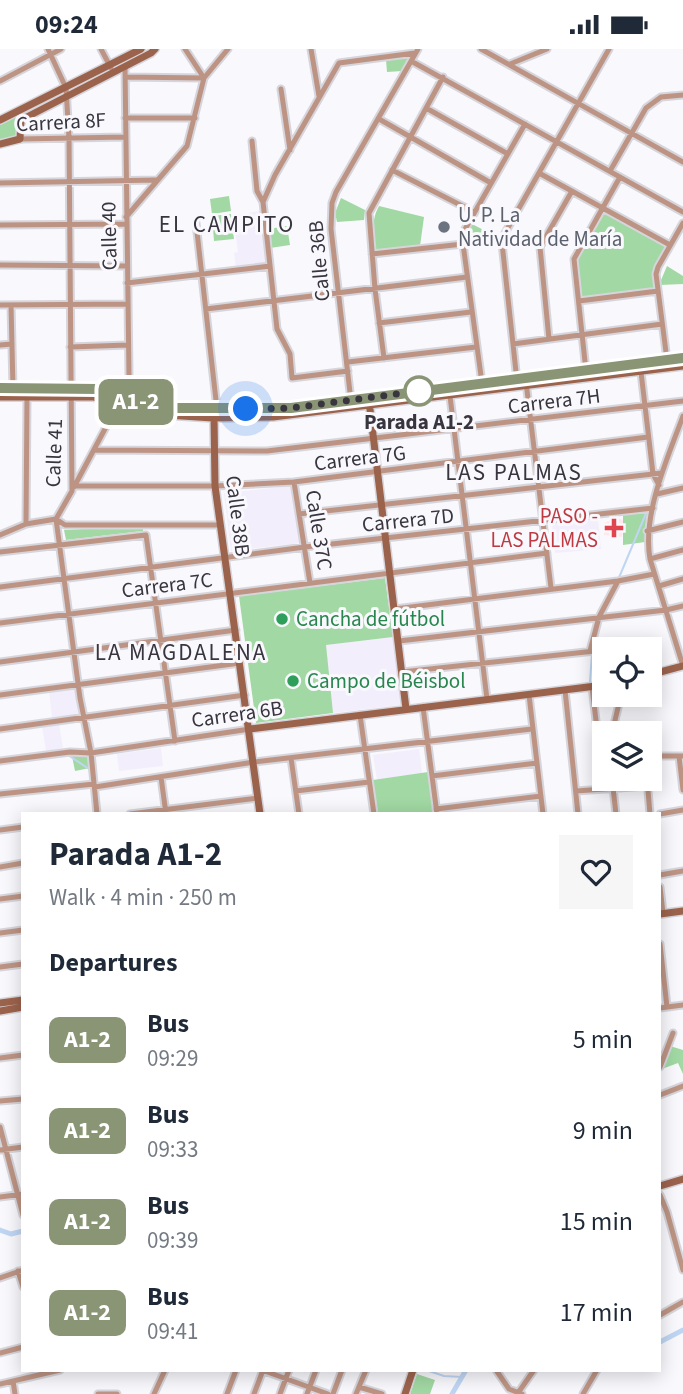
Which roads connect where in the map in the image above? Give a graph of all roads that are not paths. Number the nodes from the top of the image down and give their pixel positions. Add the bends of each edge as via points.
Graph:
1 (61, 49) edge
2 (101, 49) edge
3 (141, 49) edge
4 (185, 49) edge
5 (228, 49) edge
6 (311, 49) edge
7 (481, 49) edge
8 (497, 49) edge
9 (547, 49) edge
10 (609, 49) edge
11 (153, 51) edge
12 (417, 51) edge
13 (49, 52) edge
14 (494, 55) junction
15 (527, 59) junction
16 (411, 61) junction
17 (510, 64) junction
18 (125, 66) junction
19 (111, 69) junction
20 (522, 71) junction
21 (125, 77) junction
22 (443, 77) junction
23 (204, 78) junction
24 (0, 81) edge
25 (281, 89) dead end
26 (67, 92) junction
27 (683, 95) edge
28 (319, 96) junction
29 (579, 106) junction
30 (426, 108) junction
31 (125, 118) junction
32 (195, 118) junction
33 (379, 119) junction
34 (0, 120) edge
35 (525, 124) junction
36 (631, 133) junction
37 (125, 137) junction
38 (409, 137) junction
39 (20, 138) junction
40 (69, 138) junction
41 (252, 141) dead end
42 (557, 142) junction
43 (0, 144) edge
44 (290, 150) junction
45 (508, 154) junction
46 (683, 162) edge
47 (392, 170) junction
48 (610, 171) junction
49 (539, 173) junction
50 (620, 177) junction
51 (125, 180) junction
52 (156, 180) junction
53 (69, 182) junction
54 (0, 183) edge
55 (491, 183) junction
56 (572, 191) junction
57 (263, 202) junction
58 (603, 208) junction
59 (474, 212) junction
60 (683, 212) edge
61 (126, 221) junction
62 (196, 223) dead end
63 (683, 223) edge
64 (0, 225) edge
65 (70, 225) junction
66 (463, 244) junction
67 (670, 245) junction
68 (372, 254) junction
69 (0, 265) edge
70 (70, 265) junction
71 (127, 266) junction
72 (271, 266) junction
73 (202, 275) junction
74 (467, 277) junction
75 (127, 283) junction
76 (375, 289) junction
77 (658, 291) junction
78 (339, 294) junction
79 (274, 301) junction
80 (579, 301) junction
81 (128, 304) junction
82 (0, 305) edge
83 (11, 305) junction
84 (71, 305) junction
85 (206, 309) junction
86 (471, 312) junction
87 (379, 323) junction
88 (662, 324) junction
89 (582, 335) junction
90 (549, 339) junction
91 (12, 344) junction
92 (513, 344) junction
93 (0, 345) edge
94 (128, 345) junction
95 (70, 347) junction
96 (476, 347) junction
97 (383, 358) junction
98 (683, 358) edge
99 (667, 360) junction
100 (348, 362) junction
101 (683, 366) edge
102 (348, 371) junction
103 (586, 371) junction
104 (641, 372) junction
105 (482, 383) junction
106 (522, 383) junction
107 (0, 388) edge
108 (13, 388) junction
109 (71, 388) junction
110 (450, 396) junction
111 (0, 397) edge
112 (27, 397) junction
113 (71, 397) junction
114 (120, 399) junction
115 (351, 399) junction
116 (369, 401) junction
117 (683, 401) edge
118 (645, 405) junction
119 (352, 408) junction
120 (217, 409) junction
121 (683, 416) edge
122 (213, 418) junction
123 (531, 420) junction
124 (454, 427) junction
125 (648, 437) junction
126 (375, 438) junction
127 (94, 450) junction
128 (213, 452) junction
129 (535, 452) junction
130 (457, 461) junction
131 (378, 471) junction
132 (662, 473) junction
133 (653, 474) junction
134 (294, 482) junction
135 (659, 485) junction
136 (215, 486) junction
137 (539, 486) junction
138 (683, 488) edge
139 (74, 489) junction
140 (461, 494) junction
141 (657, 494) junction
142 (382, 505) junction
143 (653, 507) junction
144 (299, 514) junction
145 (57, 519) junction
146 (543, 521) junction
147 (683, 522) edge
148 (26, 524) junction
149 (220, 525) junction
150 (465, 530) junction
151 (647, 531) junction
152 (0, 535) edge
153 (386, 538) junction
154 (60, 544) junction
155 (304, 547) junction
156 (683, 550) edge
157 (0, 552) edge
158 (547, 553) junction
159 (225, 558) junction
160 (650, 559) junction
161 (470, 562) junction
162 (149, 566) junction
163 (391, 574) junction
164 (654, 574) junction
165 (64, 578) junction
166 (683, 579) edge
167 (618, 581) junction
168 (310, 583) junction
169 (659, 586) junction
170 (0, 587) edge
171 (551, 588) junction
172 (231, 593) junction
173 (474, 597) junction
174 (155, 602) junction
175 (683, 606) edge
176 (396, 609) junction
177 (666, 610) junction
178 (69, 614) junction
179 (599, 617) junction
180 (0, 623) edge
181 (236, 630) junction
182 (478, 631) junction
183 (161, 640) junction
184 (399, 641) junction
185 (590, 651) joint
186 (74, 652) junction
187 (0, 662) edge
188 (240, 663) junction
189 (482, 664) junction
190 (683, 666) edge
191 (662, 672) edge
192 (166, 673) junction
193 (402, 673) junction
194 (78, 685) junction
195 (592, 687) edge
196 (565, 690) junction
197 (0, 695) edge
198 (245, 695) junction
199 (528, 695) junction
200 (487, 699) junction
201 (170, 705) junction
202 (423, 707) junction
203 (406, 709) junction
204 (360, 715) junction
205 (85, 717) junction
206 (0, 729) edge
207 (250, 729) junction
208 (532, 729) junction
209 (175, 741) junction
210 (427, 743) junction
211 (364, 750) junction
212 (91, 753) junction
213 (662, 756) edge
214 (681, 756) edge
215 (291, 758) junction
216 (0, 761) edge
217 (254, 762) junction
218 (537, 763) junction
219 (432, 776) junction
220 (161, 777) junction
221 (369, 782) junction
222 (95, 786) junction
223 (592, 790) edge
224 (683, 790) edge
225 (296, 791) junction
226 (576, 791) junction
227 (613, 791) edge
228 (648, 791) edge
229 (0, 794) edge
230 (541, 796) junction
231 (258, 798) junction
232 (683, 810) edge
233 (165, 811) edge
234 (437, 811) edge
235 (97, 812) edge
236 (260, 812) edge
237 (299, 812) edge
238 (374, 812) edge
239 (543, 812) edge
240 (578, 812) edge
241 (616, 812) edge
242 (650, 812) edge
243 (661, 814) edge
244 (21, 827) edge
245 (0, 830) edge
246 (21, 863) edge
247 (0, 866) edge
248 (683, 871) edge
249 (661, 875) edge
250 (21, 896) edge
251 (0, 898) edge
252 (683, 911) edge
253 (662, 913) edge
254 (21, 930) edge
255 (0, 933) edge
256 (21, 964) edge
257 (661, 965) edge
258 (0, 967) edge
259 (21, 1000) edge
260 (0, 1003) edge
261 (683, 1005) edge
262 (21, 1007) edge
263 (663, 1008) edge
264 (0, 1011) edge
265 (673, 1033) dead end
266 (21, 1055) edge
267 (0, 1058) edge
268 (661, 1064) edge
269 (683, 1086) edge
270 (661, 1095) edge
271 (21, 1098) edge
272 (0, 1101) edge
273 (0, 1127) edge
274 (21, 1147) edge
275 (3, 1150) edge
276 (683, 1179) edge
277 (661, 1186) edge
278 (20, 1194) edge
279 (0, 1197) edge
280 (661, 1197) edge
281 (683, 1270) edge
282 (20, 1271) edge
283 (0, 1278) edge
284 (683, 1302) edge
285 (661, 1314) edge
286 (21, 1348) edge
287 (0, 1353) edge
288 (51, 1372) edge
289 (164, 1372) edge
290 (235, 1372) edge
291 (261, 1372) edge
292 (267, 1372) edge
293 (288, 1372) edge
294 (315, 1372) edge
295 (341, 1372) edge
296 (365, 1372) edge
297 (412, 1372) edge
298 (497, 1372) edge
299 (533, 1372) edge
300 (596, 1372) edge
301 (286, 1380) junction
302 (13, 1381) junction
303 (0, 1384) edge
304 (359, 1387) junction
305 (309, 1391) edge
306 (520, 1393) edge
307 (15, 1394) edge
308 (98, 1394) edge
309 (117, 1394) edge
310 (154, 1394) edge
311 (227, 1394) edge
312 (254, 1394) edge
313 (280, 1394) edge
314 (328, 1394) edge
315 (333, 1394) edge
316 (356, 1394) edge
317 (382, 1394) edge
318 (405, 1394) edge
319 (583, 1394) edge

1 - 13 street
2 - 19 street
3 - 19 street
4 - 23 street
5 - 23 street
6 - 28 street
7 - 14 street
8 - 14 street
9 - 15 street
10 - 29 street
11 - 18 street
12 - 16 street, Calle 36B
12 - 28 street via 339,63
13 - 24 street
13 - 26 street, Calle 41
14 - 17 street
15 - 17 street
15 - 20 street
16 - 22 street
16 - 33 street, Calle 36B
17 - 20 street
18 - 19 street
18 - 21 street, Calle 40
19 - 26 street
20 - 29 street
21 - 23 street
21 - 31 street, Calle 40
22 - 30 street
22 - 35 street
23 - 32 street
25 - 44 street
26 - 34 street
26 - 39 street via 21,120
26 - 40 street, Calle 41
27 - 36 street via 661,97 646,107
28 - 44 street
29 - 36 street
29 - 42 street
30 - 38 street
30 - 45 street
31 - 32 street
31 - 37 street, Calle 40
32 - 52 street via 187,146
33 - 38 street
33 - 78 street, Calle 36B via 332,203
35 - 42 street
35 - 45 street
36 - 46 street
36 - 48 street
37 - 40 street, Carrera 8F
37 - 51 street, Calle 40
38 - 47 street
38 - 55 street
39 - 40 street, Carrera 8F
39 - 43 street, Carrera 8F
40 - 53 street, Calle 41
41 - 57 street via 257,191
42 - 48 street
42 - 49 street
44 - 57 street
45 - 55 street
47 - 59 street
47 - 68 street via 369,213
48 - 50 street
49 - 56 street
49 - 92 street via 502,243
50 - 58 street
50 - 60 street
51 - 52 street
51 - 53 street
51 - 61 street, Calle 40
52 - 61 street
53 - 54 street
53 - 65 street, Calle 41
55 - 59 street
56 - 58 street
56 - 90 street via 541,247
57 - 72 street
58 - 67 street
58 - 80 street via 574,258
59 - 66 street
61 - 65 street
61 - 71 street, Calle 40
62 - 73 street
63 - 67 street
64 - 65 street
65 - 70 street, Calle 41
66 - 68 street
66 - 74 street
67 - 77 street via 658,267
68 - 76 street
69 - 70 street
70 - 71 street
70 - 84 street, Calle 41
71 - 75 street, Calle 40
72 - 73 street
72 - 79 street
73 - 75 street
73 - 85 street
74 - 76 street
74 - 86 street
75 - 81 street, Calle 40
76 - 78 street
76 - 87 street
77 - 80 street
77 - 88 street
78 - 79 street
78 - 100 street, Calle 36B
79 - 85 street
79 - 102 street via 277,329 290,354 292,378
80 - 89 street
81 - 84 street
81 - 94 street, Calle 40
82 - 83 street
83 - 84 street
83 - 91 street
84 - 95 street, Calle 41
85 - 120 street
86 - 87 street
86 - 96 street
87 - 97 street
88 - 89 street
88 - 99 street
89 - 90 street
89 - 103 street
90 - 92 street
91 - 93 street
91 - 108 street
92 - 106 street
94 - 95 street
94 - 114 street, Calle 40 via 129,376
95 - 109 street, Calle 41
96 - 97 street
96 - 105 street
97 - 100 street
98 - 99 street
99 - 103 street
100 - 102 street, Calle 36B
101 - 104 street
102 - 115 street, Calle 36B
103 - 106 street
104 - 106 street
104 - 118 street
105 - 106 street
105 - 116 street
106 - 110 street
106 - 123 street
107 - 108 street
108 - 109 street
109 - 113 street, Calle 41
109 - 114 street via 98,389
110 - 116 street
110 - 124 street
111 - 112 street
112 - 113 street
112 - 148 street
113 - 114 street
113 - 139 street, Calle 41
114 - 120 street via 150,406
114 - 122 street via 151,414
114 - 127 street, Calle 40
115 - 116 street
115 - 119 street, Calle 36B
115 - 120 street via 291,408
116 - 119 street
116 - 126 street
117 - 118 street, Carrera 7H
118 - 123 street, Carrera 7H
118 - 125 street
119 - 122 street
120 - 122 street, Calle 38B
121 - 132 street
122 - 128 street, Calle 38B
123 - 124 street, Carrera 7H
123 - 129 street
124 - 126 street, Carrera 7H
124 - 130 street
125 - 129 street, Carrera 7G
125 - 133 street
126 - 128 street, Carrera 7H via 267,451
126 - 131 street
127 - 128 street, Carrera 7H
127 - 139 street, Calle 40
128 - 136 street, Calle 38B
129 - 130 street, Carrera 7G
129 - 137 street
130 - 131 street, Carrera 7G
130 - 140 street
131 - 134 street, Carrera 7G
131 - 142 street
132 - 133 street
132 - 135 street
133 - 135 street
133 - 137 street
134 - 136 street, Carrera 7G
134 - 144 street, Calle 37C
135 - 141 street
136 - 139 street, Carrera 7G
136 - 149 street, Calle 38B
137 - 140 street
137 - 146 street
138 - 141 street
139 - 145 street, Calle 41
140 - 142 street
140 - 150 street
141 - 143 street
142 - 144 street
142 - 153 street
143 - 146 street, Carrera 7D
143 - 151 street
144 - 155 street, Calle 37C
145 - 148 street
145 - 149 street via 65,524
145 - 154 street, Calle 41
146 - 150 street, Carrera 7D
146 - 158 street
147 - 151 street
148 - 152 street
149 - 159 street, Calle 38B
150 - 153 street, Carrera 7D
150 - 161 street
151 - 160 street
153 - 155 street, Carrera 7D
153 - 163 street
154 - 157 street
154 - 162 street via 146,535
154 - 165 street, Calle 41
155 - 159 street, Carrera 7D
155 - 168 street, Calle 37C
156 - 160 street
158 - 161 street, Carrera 7C
158 - 171 street
159 - 162 street, Carrera 7D
159 - 172 street, Calle 38B
160 - 164 street
161 - 163 street, Carrera 7C
161 - 173 street
162 - 165 street, Carrera 7D
162 - 174 street
163 - 168 street, Carrera 7C
163 - 176 street
164 - 167 street
164 - 169 street
165 - 170 street, Carrera 7D
165 - 178 street, Calle 41
166 - 169 street
167 - 171 street
167 - 179 street
168 - 172 street, Carrera 7C
169 - 177 street
171 - 173 street
172 - 174 street, Carrera 7C
172 - 181 street, Calle 38B
173 - 176 street
173 - 182 street
174 - 178 street, Carrera 7C
174 - 183 street
175 - 177 street
176 - 184 street
177 - 179 street
177 - 190 street
178 - 180 street, Carrera 7C
178 - 186 street, Calle 41
179 - 182 street
179 - 185 street
181 - 183 street
181 - 188 street, Calle 38B
182 - 184 street
182 - 189 street
183 - 186 street
183 - 192 street
184 - 193 street
185 - 189 street
186 - 187 street
186 - 194 street, Calle 41
188 - 192 street
188 - 198 street, Calle 38B
189 - 193 street
189 - 200 street
190 - 191 street
192 - 194 street
192 - 201 street
193 - 203 street
194 - 197 street
194 - 205 street, Calle 41
195 - 196 street, Carrera 6B
196 - 199 street, Carrera 6B
196 - 226 street
198 - 201 street
198 - 207 street, Calle 38B
199 - 200 street, Carrera 6B
199 - 208 street
200 - 202 street, Carrera 6B
201 - 205 street
201 - 209 street
202 - 203 street, Carrera 6B
202 - 210 street
203 - 204 street, Carrera 6B
204 - 207 street, Carrera 6B
204 - 211 street
205 - 206 street
205 - 212 street, Calle 41
207 - 209 street, Carrera 6B
207 - 217 street, Calle 38B
208 - 210 street
208 - 218 street
209 - 212 street, Carrera 6B
210 - 211 street
210 - 219 street
211 - 215 street
211 - 221 street
212 - 216 street, Carrera 6B
212 - 222 street, Calle 41
213 - 214 street
214 - 224 street
215 - 217 street
215 - 225 street
217 - 220 street
217 - 231 street, Calle 38B
218 - 219 street
218 - 230 street
219 - 234 street
220 - 222 street
220 - 233 street
221 - 225 street
221 - 238 street
222 - 229 street
222 - 235 street, Calle 41
223 - 226 street
225 - 237 street
226 - 240 street
227 - 241 street
228 - 242 street
230 - 234 street
230 - 239 street
231 - 233 street
231 - 236 street, Calle 38B
232 - 243 street
244 - 245 street
246 - 247 street
248 - 249 street
250 - 251 street
252 - 253 street
254 - 255 street
256 - 258 street
257 - 263 street
259 - 260 street
261 - 263 street
262 - 264 street
265 - 268 street
266 - 267 street
269 - 270 street
271 - 272 street
273 - 275 street
274 - 275 street
275 - 278 street
276 - 277 street
278 - 279 street
280 - 281 street
282 - 283 street
284 - 285 street
286 - 287 street
288 - 302 street
289 - 310 street
290 - 311 street
291 - 312 street
292 - 301 street
293 - 301 street
294 - 305 street
295 - 315 street
296 - 304 street
297 - 318 street
298 - 306 street via 509,1389
299 - 306 street
300 - 319 street
301 - 305 street
301 - 313 street
302 - 303 street
302 - 307 street
304 - 316 street
304 - 317 street
305 - 314 street
308 - 309 street

